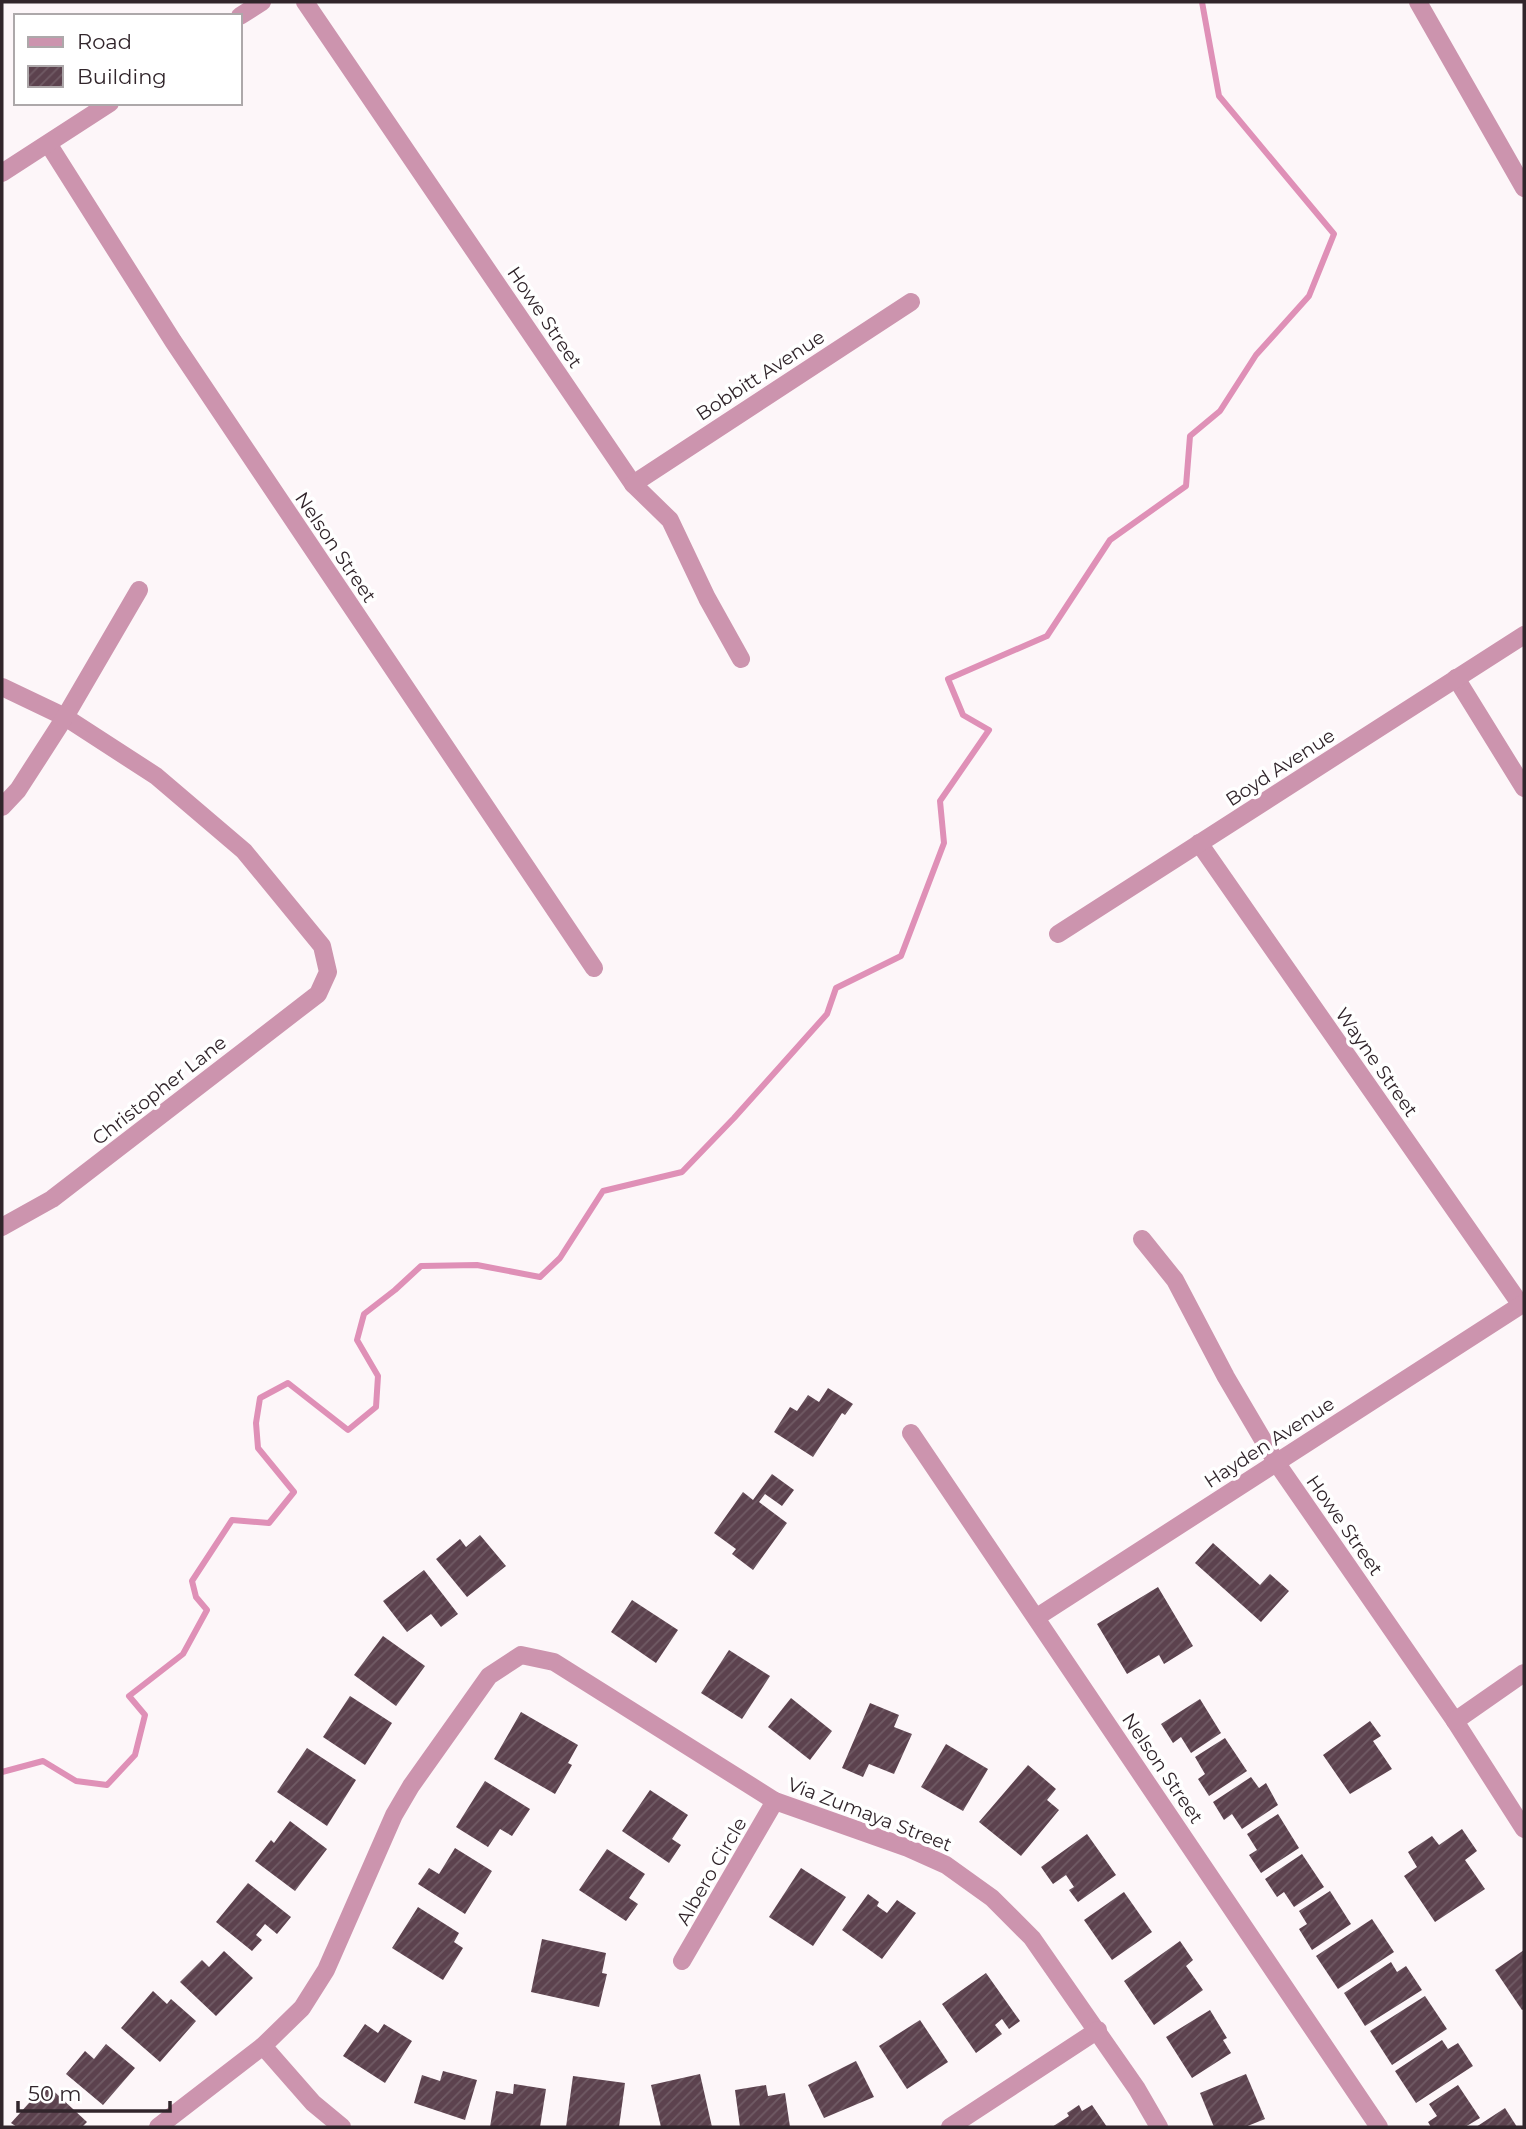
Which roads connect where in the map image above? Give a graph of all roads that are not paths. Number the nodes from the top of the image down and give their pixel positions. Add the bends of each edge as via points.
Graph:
1 (262, 2) edge
2 (305, 2) edge
3 (1418, 2) edge
4 (242, 15) edge
5 (107, 105) edge
6 (49, 145) junction
7 (2, 173) edge
8 (1524, 188) edge
9 (911, 303) dead end
10 (633, 484) junction
11 (139, 590) dead end
12 (1524, 635) edge
13 (741, 659) dead end
14 (1456, 678) junction
15 (2, 687) edge
16 (65, 717) junction
17 (1524, 788) edge
18 (2, 807) edge
19 (1199, 844) junction
20 (1058, 934) dead end
21 (594, 968) dead end
22 (2, 1227) edge
23 (1142, 1239) dead end
24 (1523, 1304) edge
25 (911, 1433) dead end
26 (1276, 1462) junction
27 (1037, 1617) junction
28 (1524, 1673) edge
29 (1455, 1721) junction
30 (775, 1801) junction
31 (1524, 1829) edge
32 (682, 1961) dead end
33 (1098, 2030) junction
34 (263, 2046) junction
35 (158, 2127) edge
36 (342, 2127) edge
37 (950, 2127) edge
38 (1159, 2127) edge
39 (1378, 2127) edge

1 - 4 street
2 - 10 street, Howe Street
3 - 8 street
5 - 6 street
6 - 7 street
6 - 21 street, Nelson Street via 173,341
9 - 10 street, Bobbitt Avenue
10 - 13 street, Howe Street via 670,520
11 - 16 street
12 - 14 street, Boyd Avenue
14 - 17 street
14 - 19 street, Boyd Avenue
15 - 16 street
16 - 18 street
16 - 22 street, Christopher Lane via 156,776 244,851 322,946 328,972 318,994 52,1199
19 - 20 street, Boyd Avenue
19 - 24 street, Wayne Street
23 - 26 street, Howe Street via 1175,1280
24 - 26 street, Hayden Avenue
25 - 27 street, Nelson Street
26 - 27 street, Hayden Avenue
26 - 29 street, Howe Street
27 - 39 street, Nelson Street
28 - 29 street
29 - 31 street, Howe Street
30 - 32 street, Albero Circle
30 - 33 street, Via Zumaya Street via 946,1865 992,1898 1032,1938
30 - 34 street, Via Zumaya Street via 554,1662 521,1654 489,1676 411,1786 326,1970 302,2008
33 - 37 street
33 - 38 street, Via Zumaya Street
34 - 35 street
34 - 36 street via 313,2103

